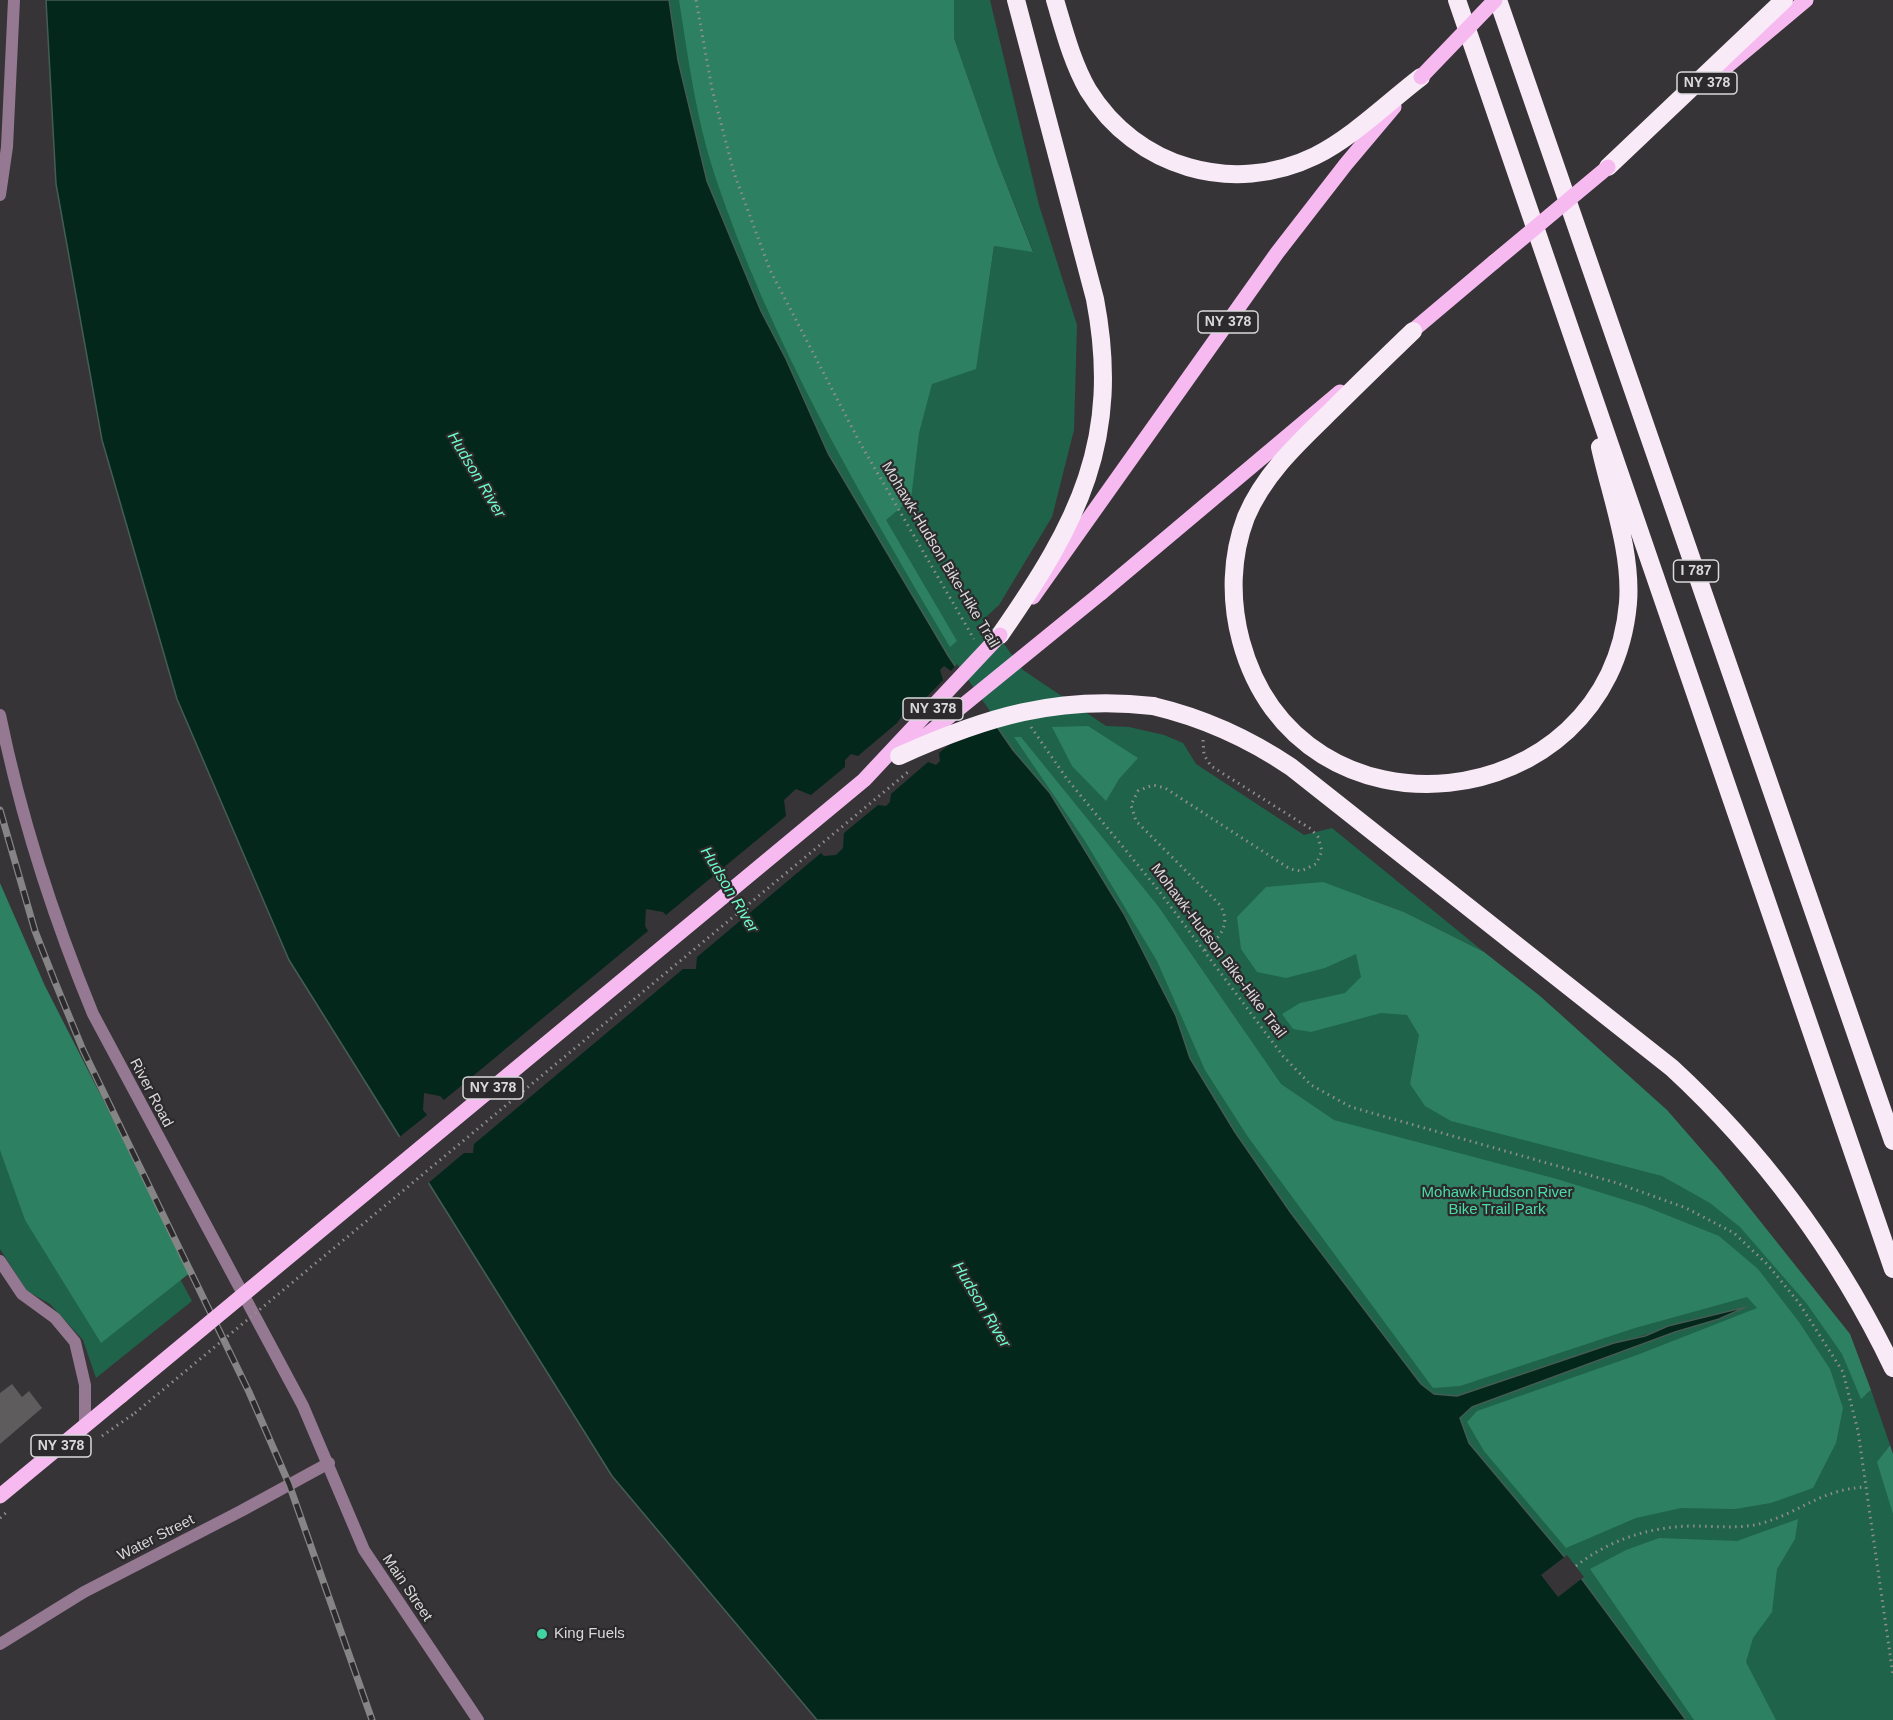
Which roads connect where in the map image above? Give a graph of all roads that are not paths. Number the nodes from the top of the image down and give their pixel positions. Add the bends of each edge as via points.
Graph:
1 (14, 0) edge
2 (1016, 0) edge
3 (1055, 0) edge
4 (1451, 0) edge
5 (1457, 0) edge
6 (1496, 0) edge
7 (1784, 0) edge
8 (1806, 0) edge
9 (1478, 60) junction
10 (1421, 77) junction
11 (1608, 167) junction
12 (0, 195) edge
13 (1413, 330) junction
14 (1579, 355) junction
15 (1045, 575) junction
16 (1000, 635) joint
17 (0, 715) edge
18 (899, 756) junction
19 (864, 780) junction
20 (1893, 1141) edge
21 (0, 1261) edge
22 (1893, 1269) edge
23 (1893, 1368) edge
24 (85, 1426) junction
25 (329, 1463) junction
26 (0, 1496) edge
27 (0, 1644) edge
28 (478, 1720) edge

1 - 12 street via 8,135
2 - 15 highway via 1095,299 1104,366 1103,402 1093,462
3 - 10 highway via 1076,64 1101,108 1133,140 1153,153 1201,172 1247,174 1296,165 1340,140
4 - 9 highway
5 - 9 highway, I 787
6 - 10 main road, NY 378, bridge
6 - 20 highway, I 787
7 - 11 highway
8 - 11 main road, NY 378 / NY 378
9 - 14 highway, I 787
10 - 15 main road, NY 378 via 1304,217
11 - 13 main road, NY 378 / NY 378, bridge
13 - 14 highway via 1271,472 1240,537 1233,582 1234,608 1245,657 1269,702 1285,722 1324,756 1378,779 1405,784 1464,783 1521,764 1572,726 1593,701 1619,651 1628,575
13 - 18 main road, NY 378, bridge via 963,709
14 - 22 highway, I 787
15 - 16 highway
16 - 19 main road, NY 378, bridge
17 - 25 street, River Road via 24,820 93,1014 303,1406
18 - 19 main road, NY 378, bridge
18 - 23 highway, bridge via 969,727 1030,709 1094,701 1183,713 1238,735 1291,767 1672,1068 1729,1124 1786,1194 1850,1289
19 - 24 main road, NY 378, bridge
21 - 24 street via 22,1294 55,1318 75,1342 85,1384
24 - 26 main road, NY 378
25 - 27 street, Water Street via 84,1592
25 - 28 street, Main Street via 364,1550

